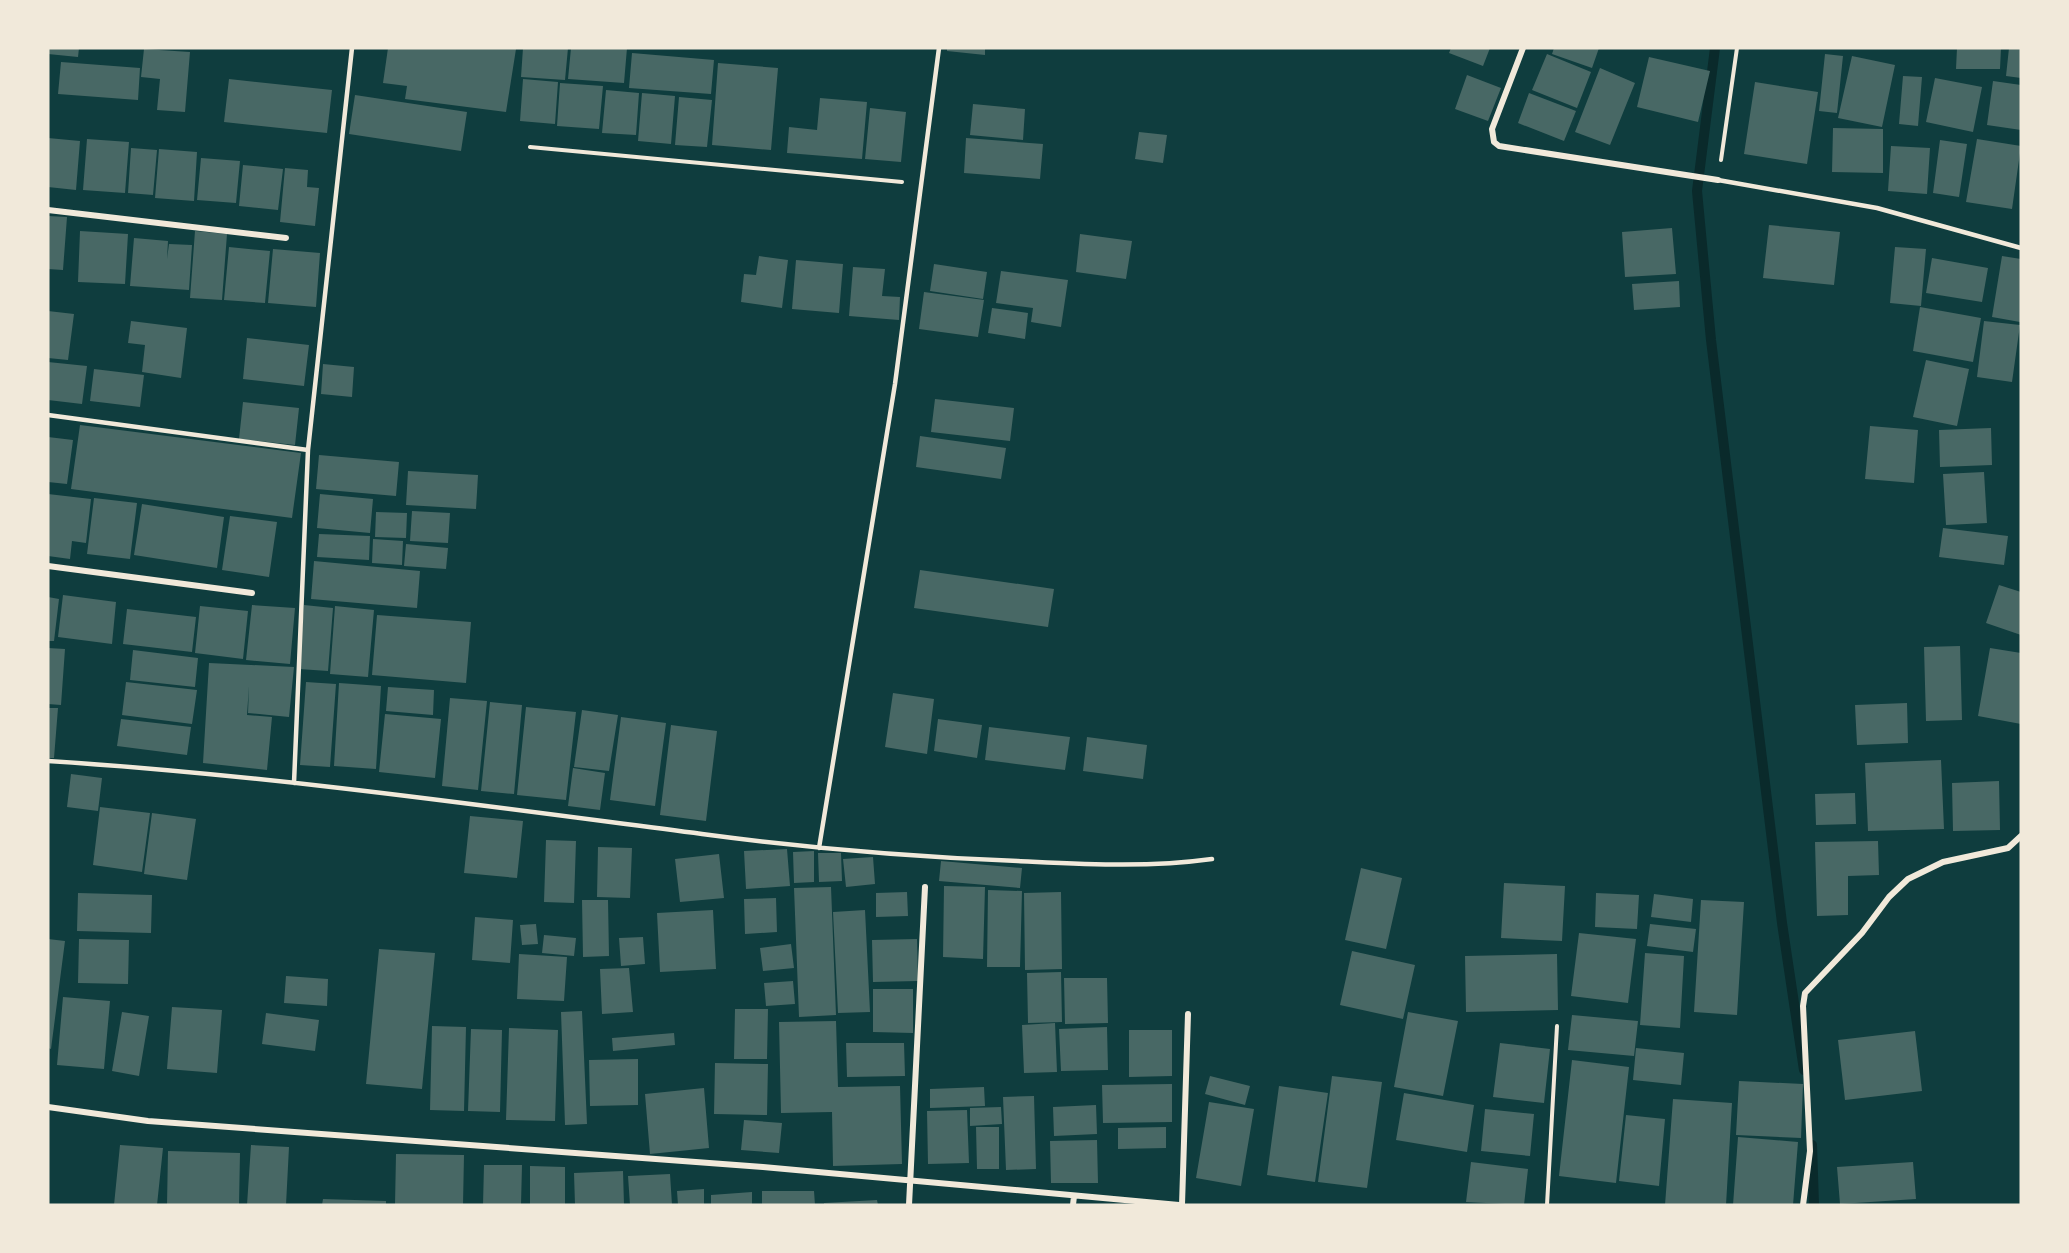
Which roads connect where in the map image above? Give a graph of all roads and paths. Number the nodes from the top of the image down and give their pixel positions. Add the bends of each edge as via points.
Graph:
1 (352, 48) edge
2 (939, 48) edge
3 (1523, 48) edge
4 (1737, 48) edge
5 (530, 147) dead end
6 (1718, 180) junction
7 (922, 184) junction
8 (48, 210) edge
9 (286, 238) dead end
10 (2021, 248) edge
11 (48, 415) edge
12 (308, 450) junction
13 (48, 566) edge
14 (252, 593) dead end
15 (48, 761) edge
16 (294, 783) junction
17 (2021, 836) edge
18 (819, 848) junction
19 (1212, 859) dead end
20 (925, 887) dead end
21 (1188, 1014) dead end
22 (1557, 1026) dead end
23 (48, 1107) edge
24 (911, 1182) junction
25 (1074, 1196) junction
26 (909, 1205) edge
27 (1073, 1205) edge
28 (1181, 1205) edge
29 (1546, 1205) edge
30 (1803, 1205) edge

1 - 12 lane
2 - 7 lane
3 - 6 street via 1492,129 1494,142 1499,146
4 - 6 path
5 - 7 path
6 - 10 lane via 1877,208
7 - 18 lane via 895,384
8 - 9 street
11 - 12 lane
12 - 16 lane
13 - 14 street
15 - 16 lane
16 - 18 lane
17 - 30 street via 2008,848 1943,862 1908,879 1805,993 1810,1151
18 - 19 lane via 1098,864 1167,865
20 - 24 street
21 - 28 street
22 - 29 path
23 - 24 street via 148,1120
24 - 25 street
24 - 26 street
25 - 27 street
25 - 28 street

